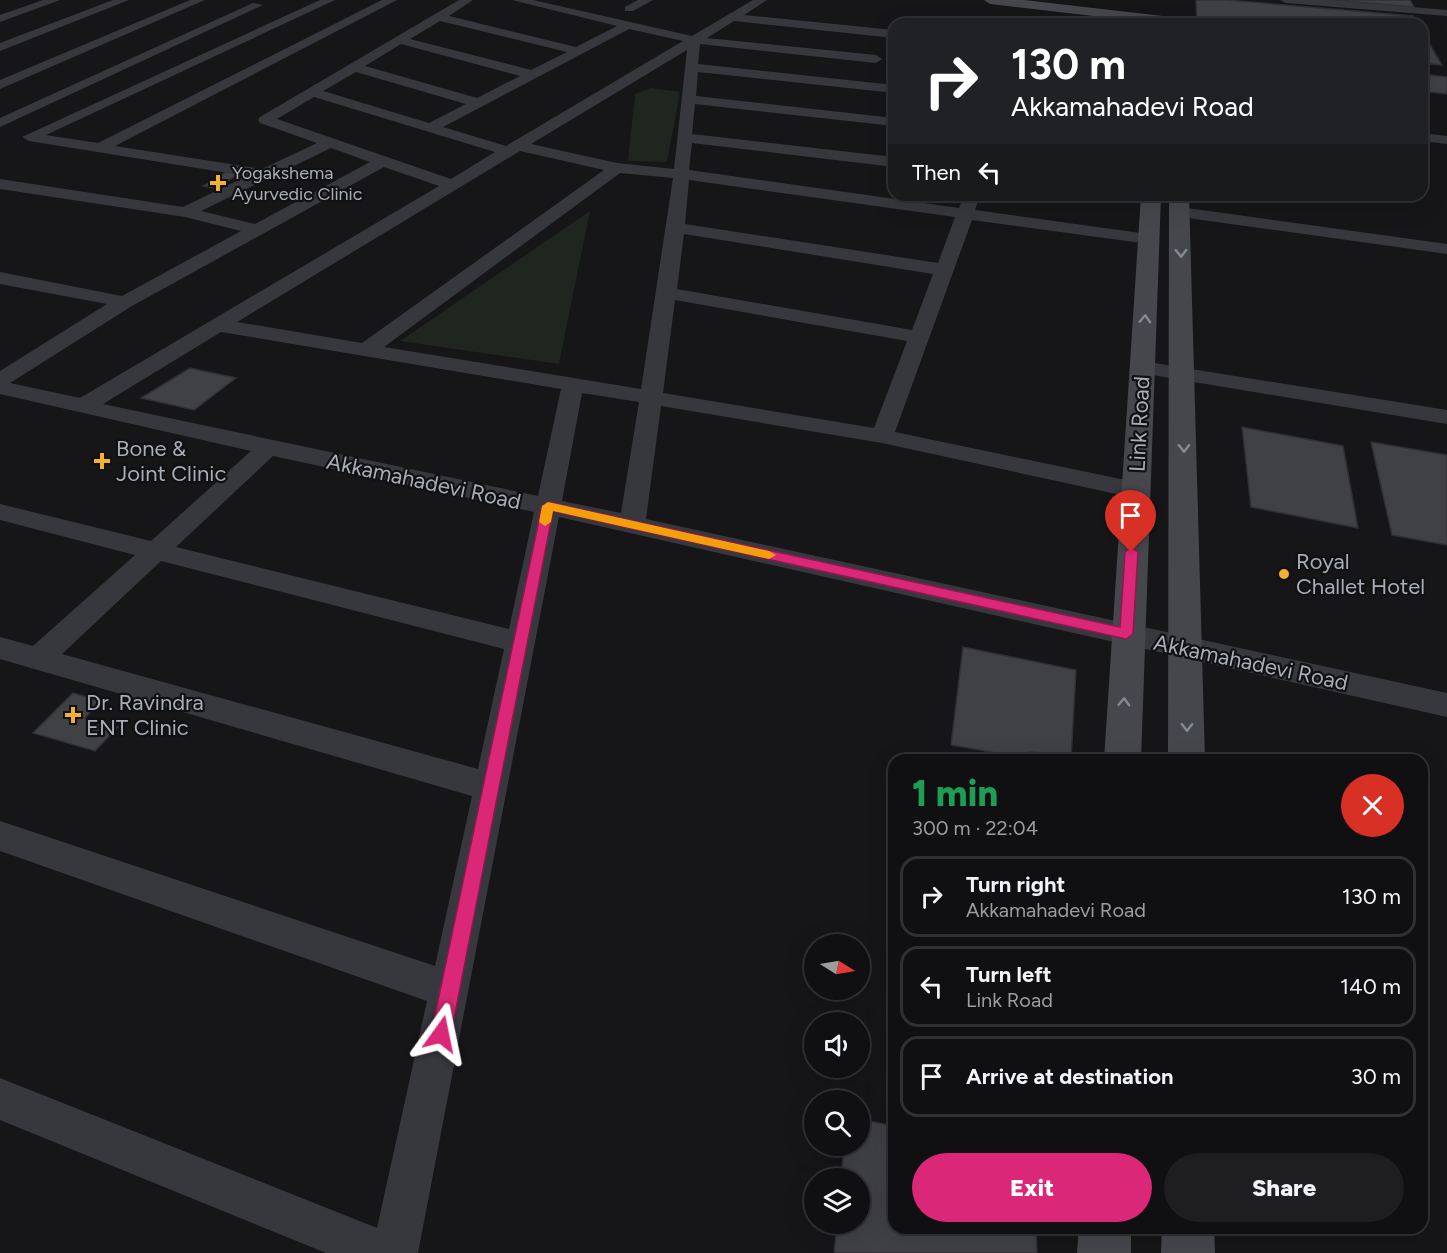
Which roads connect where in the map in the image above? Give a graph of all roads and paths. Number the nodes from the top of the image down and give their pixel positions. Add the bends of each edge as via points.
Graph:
1 (54, 0) edge
2 (123, 0) edge
3 (199, 0) edge
4 (329, 0) edge
5 (391, 0) edge
6 (467, 0) edge
7 (518, 0) edge
8 (580, 0) edge
9 (647, 0) edge
10 (761, 0) edge
11 (990, 0) edge
12 (1286, 0) edge
13 (257, 5) dead end
14 (556, 9) junction
15 (629, 9) dead end
16 (0, 10) edge
17 (19, 12) junction
18 (1447, 13) edge
19 (439, 17) junction
20 (732, 17) junction
21 (1162, 18) edge
22 (0, 19) edge
23 (626, 26) junction
24 (888, 33) edge
25 (400, 40) junction
26 (694, 40) junction
27 (0, 47) edge
28 (578, 51) junction
29 (876, 59) dead end
30 (136, 60) junction
31 (184, 67) junction
32 (354, 67) junction
33 (691, 67) junction
34 (245, 74) junction
35 (533, 75) junction
36 (0, 85) edge
37 (888, 88) edge
38 (312, 92) junction
39 (688, 99) junction
40 (478, 103) junction
41 (888, 121) edge
42 (0, 123) edge
43 (430, 128) junction
44 (0, 133) edge
45 (30, 137) junction
46 (684, 138) junction
47 (1428, 138) edge
48 (1447, 140) edge
49 (329, 143) junction
50 (100, 148) junction
51 (515, 149) junction
52 (383, 161) junction
53 (888, 161) edge
54 (617, 168) junction
55 (264, 174) junction
56 (681, 174) junction
57 (0, 184) edge
58 (452, 185) junction
59 (888, 196) edge
60 (940, 201) edge
61 (1151, 201) edge
62 (969, 204) edge
63 (1179, 204) edge
64 (185, 212) junction
65 (676, 228) junction
66 (257, 230) junction
67 (1149, 239) junction
68 (1447, 249) edge
69 (944, 270) junction
70 (0, 278) edge
71 (667, 293) junction
72 (125, 302) junction
73 (217, 325) junction
74 (919, 337) junction
75 (366, 350) junction
76 (1142, 367) junction
77 (1183, 374) junction
78 (0, 380) edge
79 (573, 385) junction
80 (0, 387) edge
81 (651, 397) junction
82 (83, 406) junction
83 (1447, 417) edge
84 (882, 436) junction
85 (268, 448) junction
86 (1135, 490) junction
87 (548, 506) junction
88 (0, 512) edge
89 (632, 524) junction
90 (156, 551) junction
91 (1126, 634) junction
92 (521, 643) junction
93 (0, 648) edge
94 (1187, 648) junction
95 (38, 659) junction
96 (1447, 705) edge
97 (1122, 754) edge
98 (1187, 754) edge
99 (491, 788) junction
100 (0, 836) edge
101 (450, 990) junction
102 (0, 1099) edge
103 (1105, 1234) edge
104 (1188, 1234) edge
105 (382, 1253) edge
106 (395, 1253) edge
107 (1104, 1253) edge
108 (1188, 1253) edge

1 - 17 street
2 - 27 street
3 - 36 street
4 - 31 street
5 - 34 street
6 - 19 street
7 - 14 street
8 - 14 street
9 - 15 street
10 - 20 street
11 - 21 main road
12 - 18 street
13 - 30 street
14 - 23 street
16 - 17 street
17 - 22 street
19 - 25 street
19 - 28 street
20 - 24 street
20 - 26 street
23 - 26 street
23 - 28 street
25 - 32 street
25 - 35 street
26 - 29 street
26 - 33 street
26 - 51 street
28 - 35 street
30 - 31 street
30 - 42 street
31 - 34 street
31 - 45 street
32 - 38 street
32 - 40 street
33 - 37 street
33 - 39 street
34 - 50 street
35 - 40 street
38 - 43 street
38 - 49 street via 265,120
39 - 41 street
39 - 46 street
40 - 43 street
43 - 51 street
44 - 45 street
45 - 50 street
46 - 53 street
46 - 56 street
47 - 48 street
49 - 52 street
49 - 55 street
50 - 55 street
51 - 54 street
51 - 58 street
52 - 58 street
52 - 66 street
54 - 56 street
54 - 75 street
55 - 64 street
56 - 59 street
56 - 65 street
57 - 64 street
58 - 73 street
60 - 62 street
61 - 67 main road, Link Road
62 - 67 street
62 - 69 street
63 - 68 street
63 -> 77 main road
64 - 66 street
65 - 69 street
65 - 71 street
66 - 72 street
76 -> 67 main road, Link Road
69 - 74 street
70 - 72 street
71 - 74 street
71 - 81 street
72 - 78 street
73 - 75 street
73 - 82 street
74 - 84 street
75 - 79 street
76 - 77 street
76 - 86 main road, Link Road
77 - 83 street
77 -> 94 main road
79 - 81 street
79 - 87 street
80 - 82 street, Akkamahadevi Road
81 - 84 street
81 - 89 street
82 - 85 street, Akkamahadevi Road
84 - 86 street
85 - 87 street, Akkamahadevi Road
85 - 90 street
86 - 91 main road, Link Road
87 - 89 street, Akkamahadevi Road
87 - 92 street
88 - 90 street
89 - 91 street, Akkamahadevi Road
90 - 92 street
90 - 95 street
91 - 94 street, Akkamahadevi Road
97 -> 91 main road, Link Road
92 - 99 street
93 - 95 street
94 - 96 street, Akkamahadevi Road
94 -> 98 main road
95 - 99 street
99 - 101 street
100 - 101 street
101 - 106 street
102 - 105 street
103 - 107 main road
104 - 108 main road

